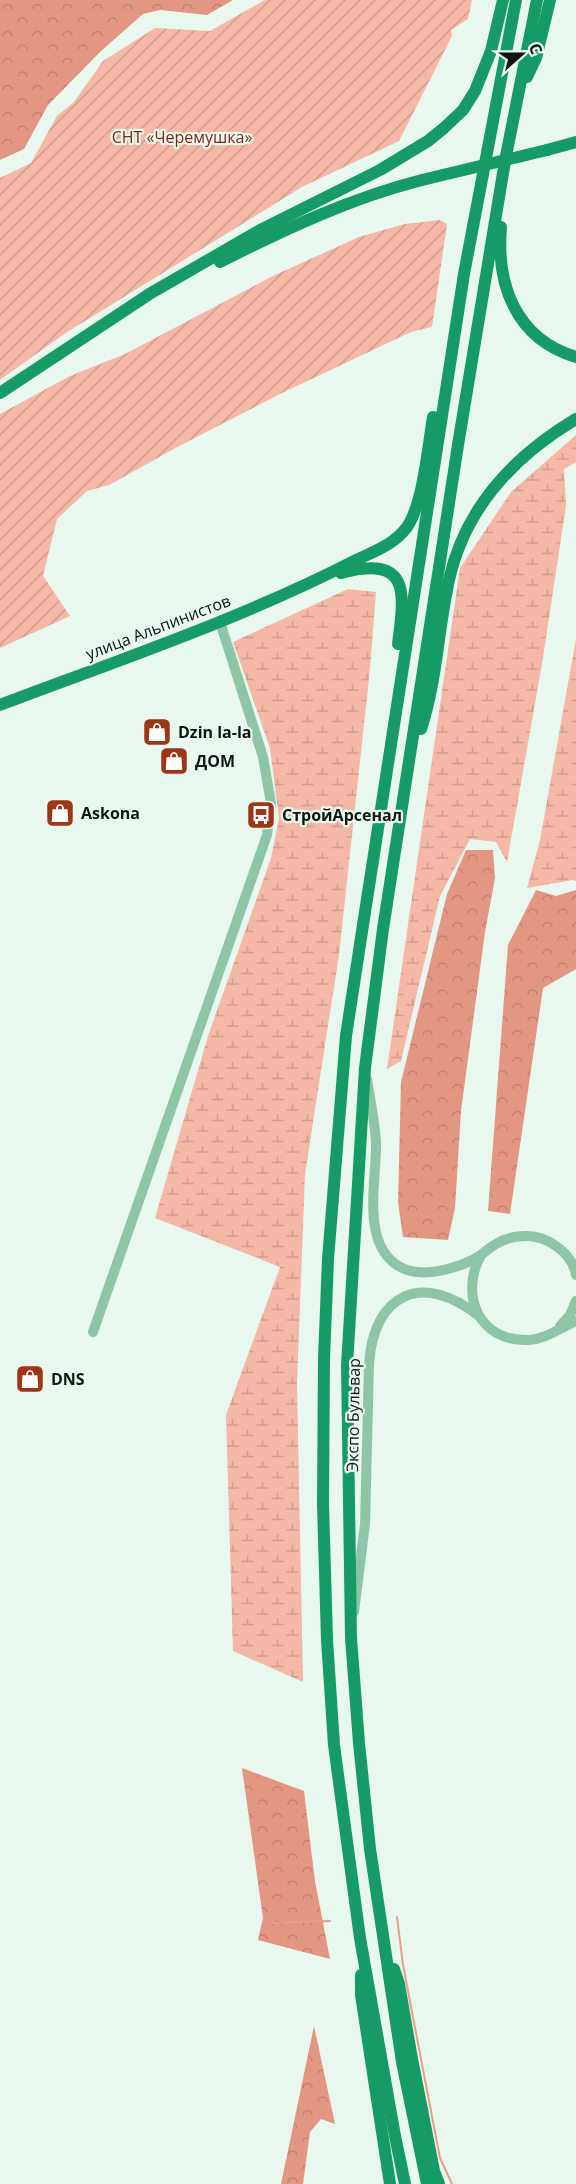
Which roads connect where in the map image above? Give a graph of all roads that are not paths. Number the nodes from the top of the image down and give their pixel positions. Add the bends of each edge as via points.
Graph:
1 (503, 0) edge
2 (516, 0) edge
3 (537, 0) edge
4 (550, 0) edge
5 (519, 91) junction
6 (576, 142) edge
7 (576, 148) edge
8 (548, 149) junction
9 (505, 161) junction
10 (96, 330) junction
11 (454, 334) junction
12 (576, 357) edge
13 (0, 393) edge
14 (576, 419) edge
15 (326, 577) junction
16 (220, 622) junction
17 (0, 705) edge
18 (410, 761) junction
19 (386, 768) junction
20 (365, 1068) junction
21 (482, 1254) junction
22 (576, 1274) edge
23 (576, 1300) edge
24 (479, 1316) junction
25 (576, 1321) edge
26 (93, 1332) dead end
27 (553, 1332) junction
28 (352, 1628) junction
29 (383, 1936) junction
30 (360, 1938) junction
31 (390, 2184) edge
32 (405, 2184) edge
33 (427, 2184) edge
34 (439, 2184) edge

1 - 10 main road via 491,51 475,91 463,110 428,141 380,170 262,229 151,293
2 - 11 main road
3 - 5 main road
4 - 5 main road via 536,58
5 - 9 main road
6 - 8 main road
7 - 8 main road
8 - 10 main road, bridge via 383,190 220,262
9 - 12 main road via 500,246 506,290 516,311 536,334 550,346
9 - 18 main road
10 - 13 main road
11 - 15 main road via 442,367 411,521 387,545
11 - 19 main road
14 - 18 main road via 512,466 467,530 449,582 428,706
15 - 16 main road, улица Альпинистов
15 - 19 main road via 377,568 392,573 400,583 403,603 386,727
16 - 17 main road, улица Альпинистов
16 - 26 street via 263,757 271,803 267,835
18 - 20 main road
19 - 30 main road via 346,1036 328,1247 324,1359 327,1640 334,1745
20 - 21 street via 375,1120 374,1219 382,1251 400,1266 420,1272 453,1266
20 - 28 main road via 346,1386
21 - 22 street via 506,1239 541,1238 564,1252
21 - 24 street via 471,1288
23 - 27 street via 570,1315
24 - 27 street, Экспо Бульвар via 509,1338 530,1340
24 - 28 street, Экспо Бульвар via 453,1299 419,1293 395,1301 375,1329 369,1365 364,1534
25 - 27 street, Экспо Бульвар
28 - 29 main road via 370,1849
29 - 33 main road via 402,2062
29 - 34 main road via 399,1984
30 - 31 main road via 361,1995
30 - 32 main road

